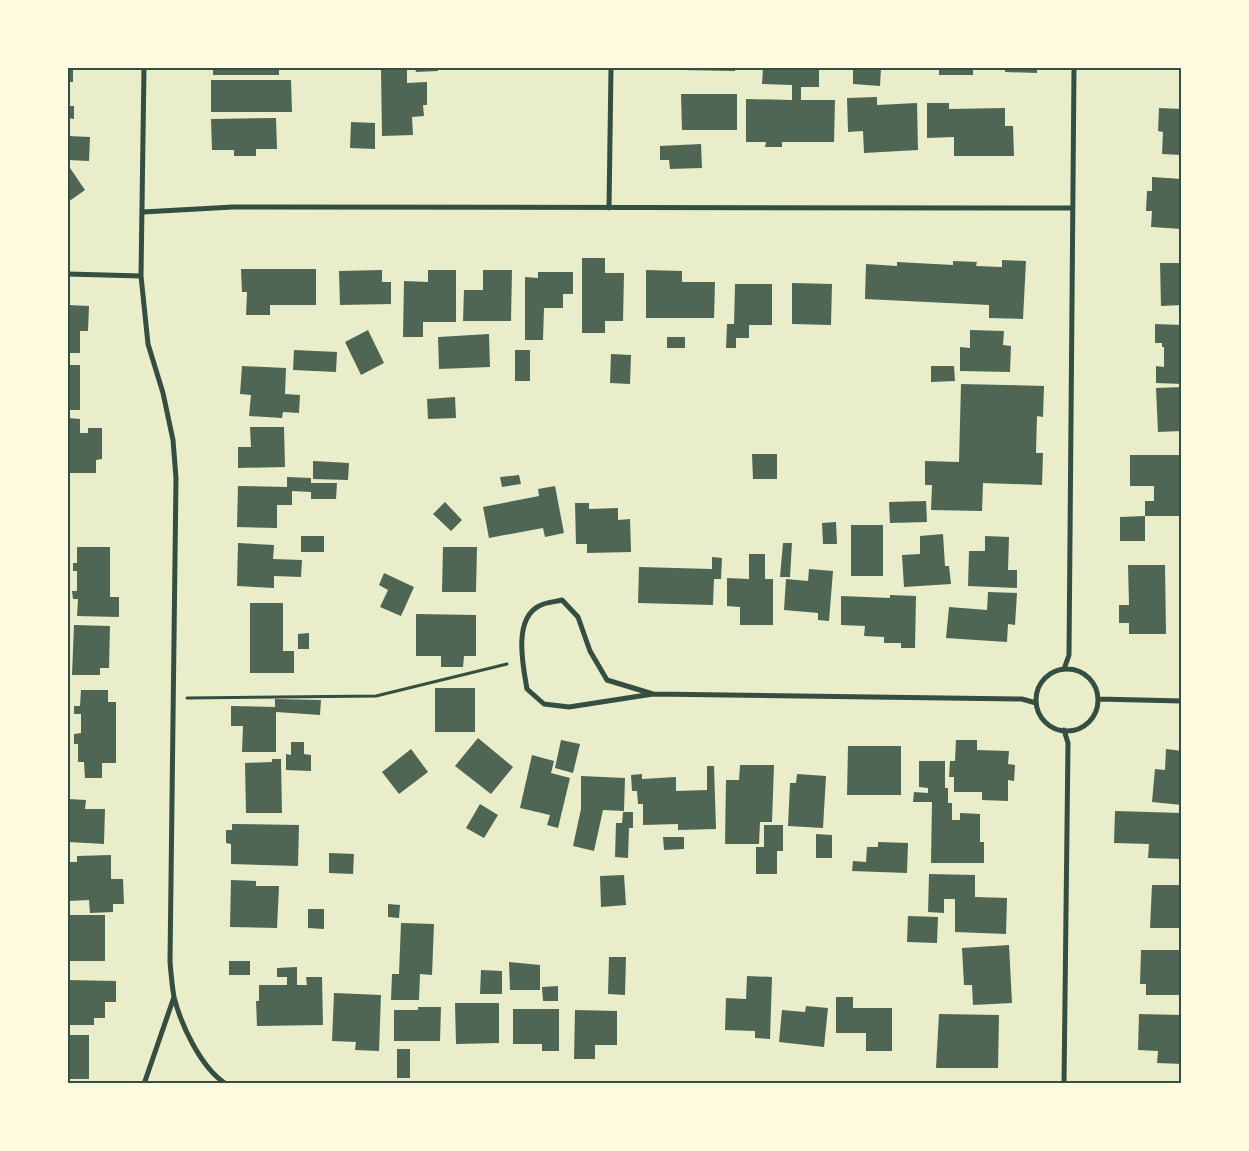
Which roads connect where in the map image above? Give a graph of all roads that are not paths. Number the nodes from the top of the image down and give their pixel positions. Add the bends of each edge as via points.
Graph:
1 (144, 68) edge
2 (611, 68) edge
3 (1074, 68) edge
4 (609, 208) junction
5 (1073, 208) junction
6 (143, 212) junction
7 (68, 274) edge
8 (141, 276) junction
9 (1064, 669) junction
10 (653, 694) junction
11 (1098, 699) junction
12 (1182, 701) edge
13 (1036, 702) junction
14 (1064, 730) junction
15 (174, 997) junction
16 (224, 1082) edge
17 (144, 1084) edge
18 (1064, 1084) edge

1 - 6 street
2 - 4 street
3 - 5 street
4 - 5 street
4 - 6 street via 233,207
5 - 9 street via 1069,656
6 - 8 street
7 - 8 street
8 - 15 street via 148,344 173,440 176,478 170,962
9 - 11 street via 1083,674 1096,689
9 - 13 street via 1047,676 1037,693
10 - 10 street via 608,680 590,651 578,617 562,600 538,606 522,625 522,660 527,689 544,704 569,707
10 - 13 street via 1022,699
11 - 12 street
11 - 14 street via 1096,709 1084,725 1075,730
13 - 14 street via 1046,722
14 - 18 street via 1068,747
15 - 16 street via 188,1035 206,1063
15 - 17 street

